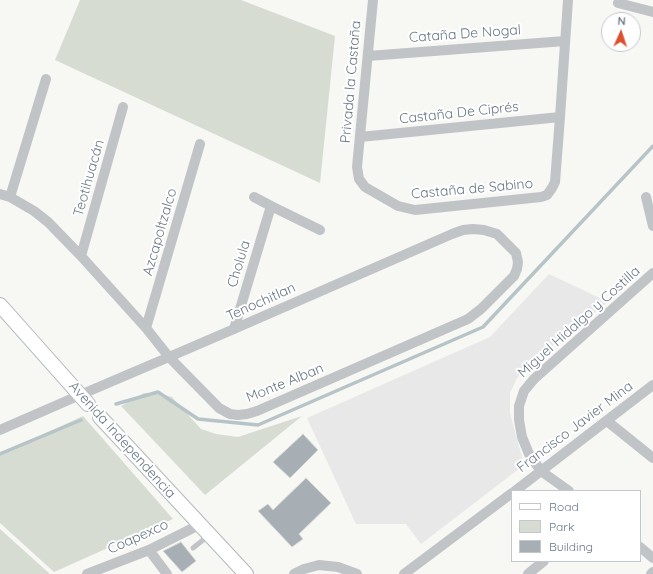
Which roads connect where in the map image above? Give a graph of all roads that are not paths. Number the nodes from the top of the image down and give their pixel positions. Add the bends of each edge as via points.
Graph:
1 (373, 0) edge
2 (568, 0) edge
3 (618, 3) dead end
4 (653, 12) edge
5 (565, 41) junction
6 (368, 56) junction
7 (46, 79) dead end
8 (123, 107) dead end
9 (560, 117) junction
10 (360, 137) junction
11 (200, 144) dead end
12 (357, 167) joint
13 (5, 195) edge
14 (254, 197) dead end
15 (646, 197) dead end
16 (271, 206) junction
17 (653, 226) edge
18 (320, 230) dead end
19 (81, 256) junction
20 (517, 269) joint
21 (653, 273) edge
22 (0, 305) edge
23 (146, 328) junction
24 (234, 329) junction
25 (169, 357) junction
26 (653, 385) edge
27 (84, 399) junction
28 (100, 418) joint
29 (607, 421) junction
30 (0, 430) edge
31 (653, 458) edge
32 (541, 471) junction
33 (516, 490) edge
34 (568, 490) edge
35 (511, 494) edge
36 (204, 530) junction
37 (193, 548) dead end
38 (641, 548) edge
39 (149, 550) junction
40 (653, 558) edge
41 (543, 562) edge
42 (87, 574) edge
43 (167, 574) edge
44 (246, 574) edge
45 (294, 574) edge
46 (357, 574) edge
47 (404, 574) edge
48 (528, 574) edge

1 - 6 street, Privada la Castaña
2 - 5 street
3 - 4 street
5 - 6 street, Cataña De Nogal
5 - 9 street
6 - 10 street, Privada la Castaña
7 - 13 street
8 - 19 street, Teotihuacán
9 - 10 street, Castaña De Ciprés
9 - 12 street, Castaña de Sabino via 555,182 546,195 541,197 415,210 398,206 365,186 359,179
10 - 12 street, Privada la Castaña
11 - 23 street, Azcapoltzalco
13 - 19 street, Monte Alban via 48,222
14 - 16 street
15 - 17 street
16 - 18 street
16 - 24 street, Cholula
19 - 23 street, Monte Alban
20 - 24 street, Tenochitlan via 516,253 497,234 484,230 463,230
20 - 25 street, Monte Alban via 514,276 468,319 247,414 230,414 219,408
21 - 32 street, Miguel Hidalgo y Costilla via 534,379 524,391 519,406 522,437 529,454
22 - 27 street, Avenida Independencia
23 - 25 street, Monte Alban
24 - 25 street, Tenochitlan
25 - 27 street, Tenochitlan
26 - 29 street, Francisco Javier Mina
27 - 28 street, Avenida Independencia
27 - 30 street, Tenochitlan
28 - 36 street, Avenida Independencia
29 - 31 street
29 - 32 street, Francisco Javier Mina
32 - 33 street, Francisco Javier Mina
32 - 34 street, Miguel Hidalgo y Costilla
35 - 47 street, Francisco Javier Mina
36 - 37 lane
36 - 39 street, Coapexco
36 - 44 street, Avenida Independencia
38 - 40 street
39 - 42 street, Coapexco
39 - 43 street
41 - 48 street
45 - 46 street via 319,566 338,566

